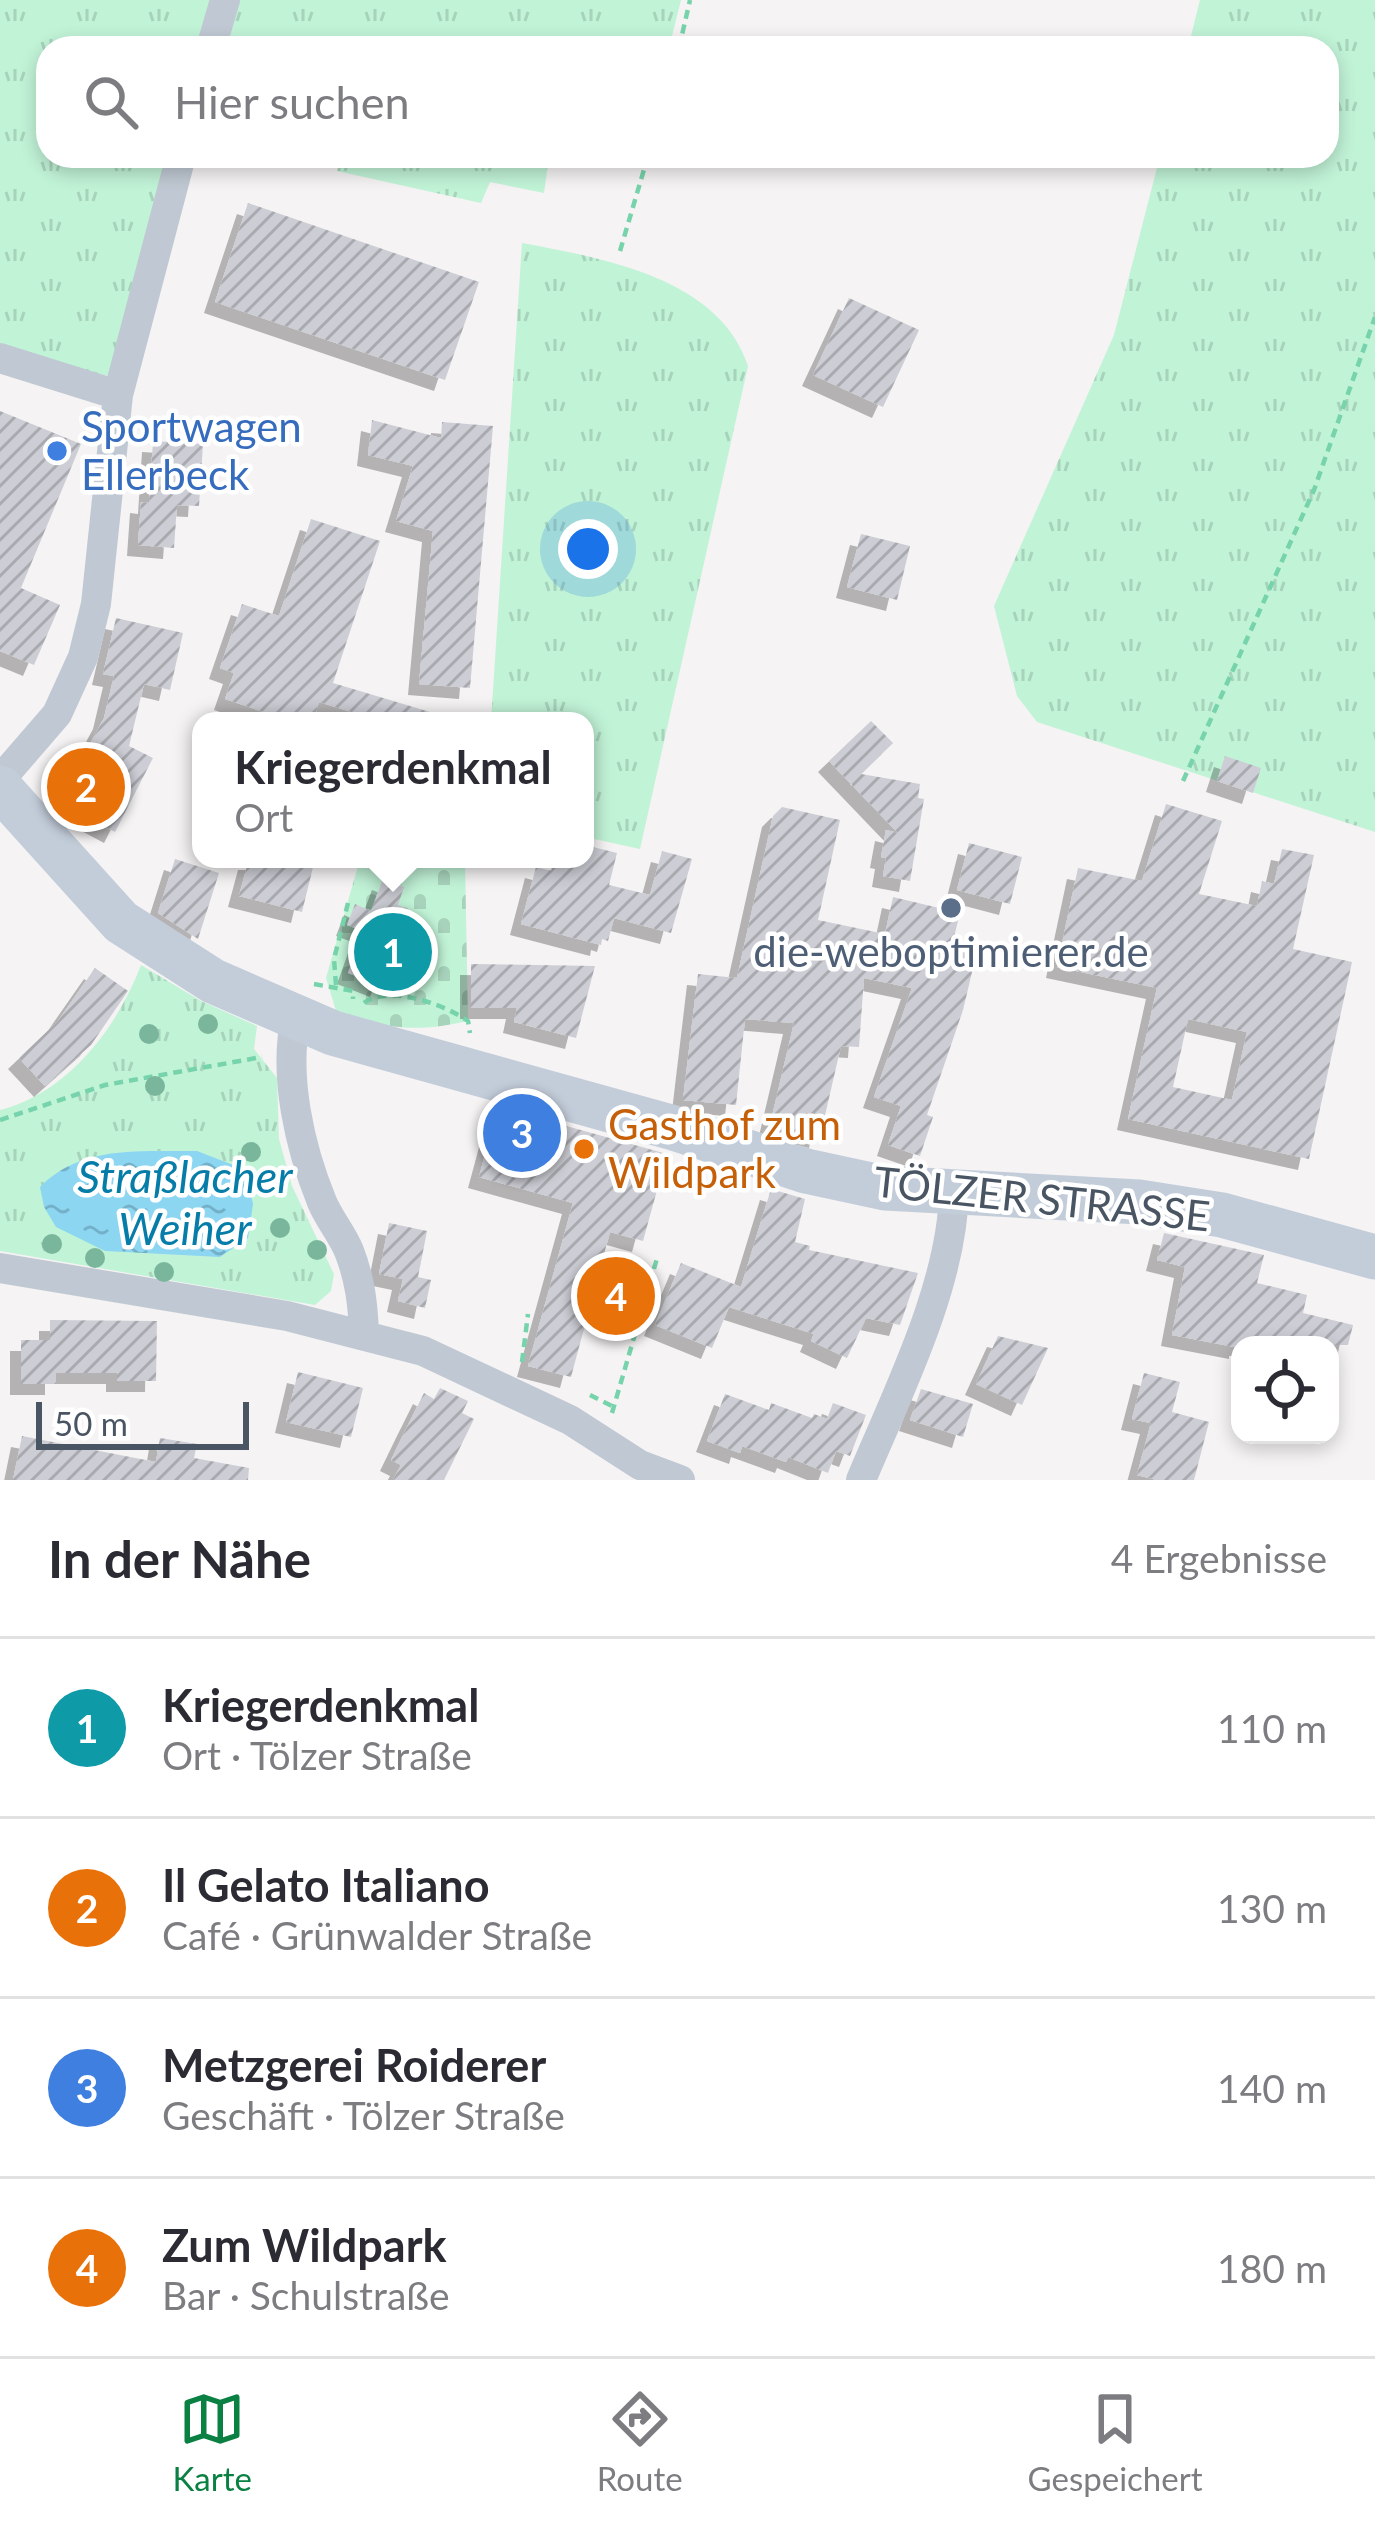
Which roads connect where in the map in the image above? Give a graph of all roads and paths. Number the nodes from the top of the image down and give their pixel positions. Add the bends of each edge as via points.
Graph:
1 (225, 0) edge
2 (690, 0) edge
3 (214, 36) edge
4 (682, 36) edge
5 (178, 168) edge
6 (644, 168) edge
7 (620, 251) dead end
8 (1375, 317) edge
9 (0, 358) edge
10 (118, 395) junction
11 (1183, 781) dead end
12 (0, 784) edge
13 (348, 903) dead end
14 (336, 985) junction
15 (294, 1035) junction
16 (466, 1072) junction
17 (0, 1120) edge
18 (954, 1192) junction
19 (658, 1255) dead end
20 (1375, 1257) edge
21 (0, 1268) edge
22 (527, 1315) dead end
23 (364, 1334) junction
24 (521, 1364) dead end
25 (613, 1412) dead end
26 (638, 1472) edge
27 (680, 1480) edge
28 (861, 1480) edge

1 - 3 street
2 - 4 path
5 - 10 street
6 - 7 path
8 - 11 path via 1314,490
9 - 10 street
10 - 12 street via 83,657 57,714
12 - 15 main road, TÖLZER STRASSE via 121,922
13 - 14 path
14 - 15 path via 308,984
14 - 16 path via 367,1004 392,994 453,1010 468,1021 472,1040
15 - 16 main road, TÖLZER STRASSE via 333,1033
15 - 17 path
15 - 23 street via 308,1165 348,1249
16 - 18 main road, TÖLZER STRASSE via 806,1171
18 - 20 main road, TÖLZER STRASSE via 1138,1202 1222,1215
18 - 28 street via 936,1292
19 - 25 path
21 - 23 street
22 - 24 path
23 - 26 street via 423,1351 571,1420
26 - 27 street

